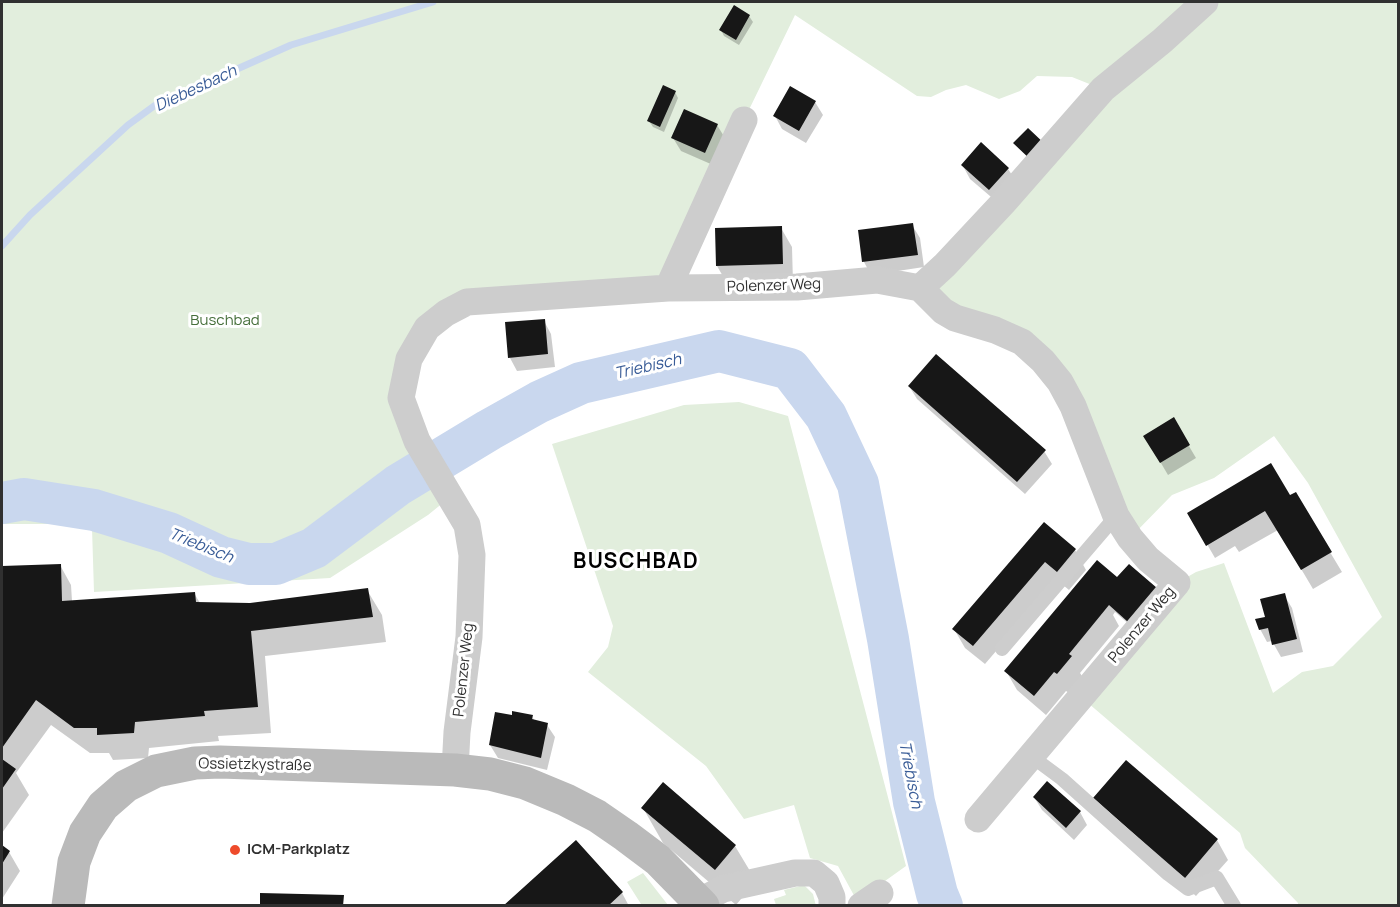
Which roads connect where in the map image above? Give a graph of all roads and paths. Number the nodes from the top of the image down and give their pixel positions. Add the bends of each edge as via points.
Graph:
1 (1205, 2) edge
2 (744, 120) dead end
3 (668, 288) junction
4 (920, 288) junction
5 (1116, 516) junction
6 (1002, 649) dead end
7 (1030, 756) junction
8 (455, 770) junction
9 (978, 819) dead end
10 (701, 903) edge
11 (68, 906) edge
12 (832, 906) edge
13 (1234, 906) edge

1 - 4 street via 1103,89 1003,203
2 - 3 street
3 - 4 street, Polenzer Weg via 797,287 877,280
3 - 8 street, Polenzer Weg via 467,302 427,328 409,358 401,398 417,441 467,525 472,555 469,637
4 - 5 street, Polenzer Weg via 943,311 1022,342 1043,361 1073,406
5 - 6 lane
5 - 7 street, Polenzer Weg via 1148,559 1177,583
7 - 9 street, Polenzer Weg
7 - 13 lane via 1062,779 1181,884 1188,889 1217,878
8 - 10 main road, Ossietzkystraße via 525,783 597,816 658,860
8 - 11 main road, Ossietzkystraße via 220,762 156,771 126,786 103,806 85,833 74,862
10 - 12 street via 723,889 795,873 814,873 826,883

